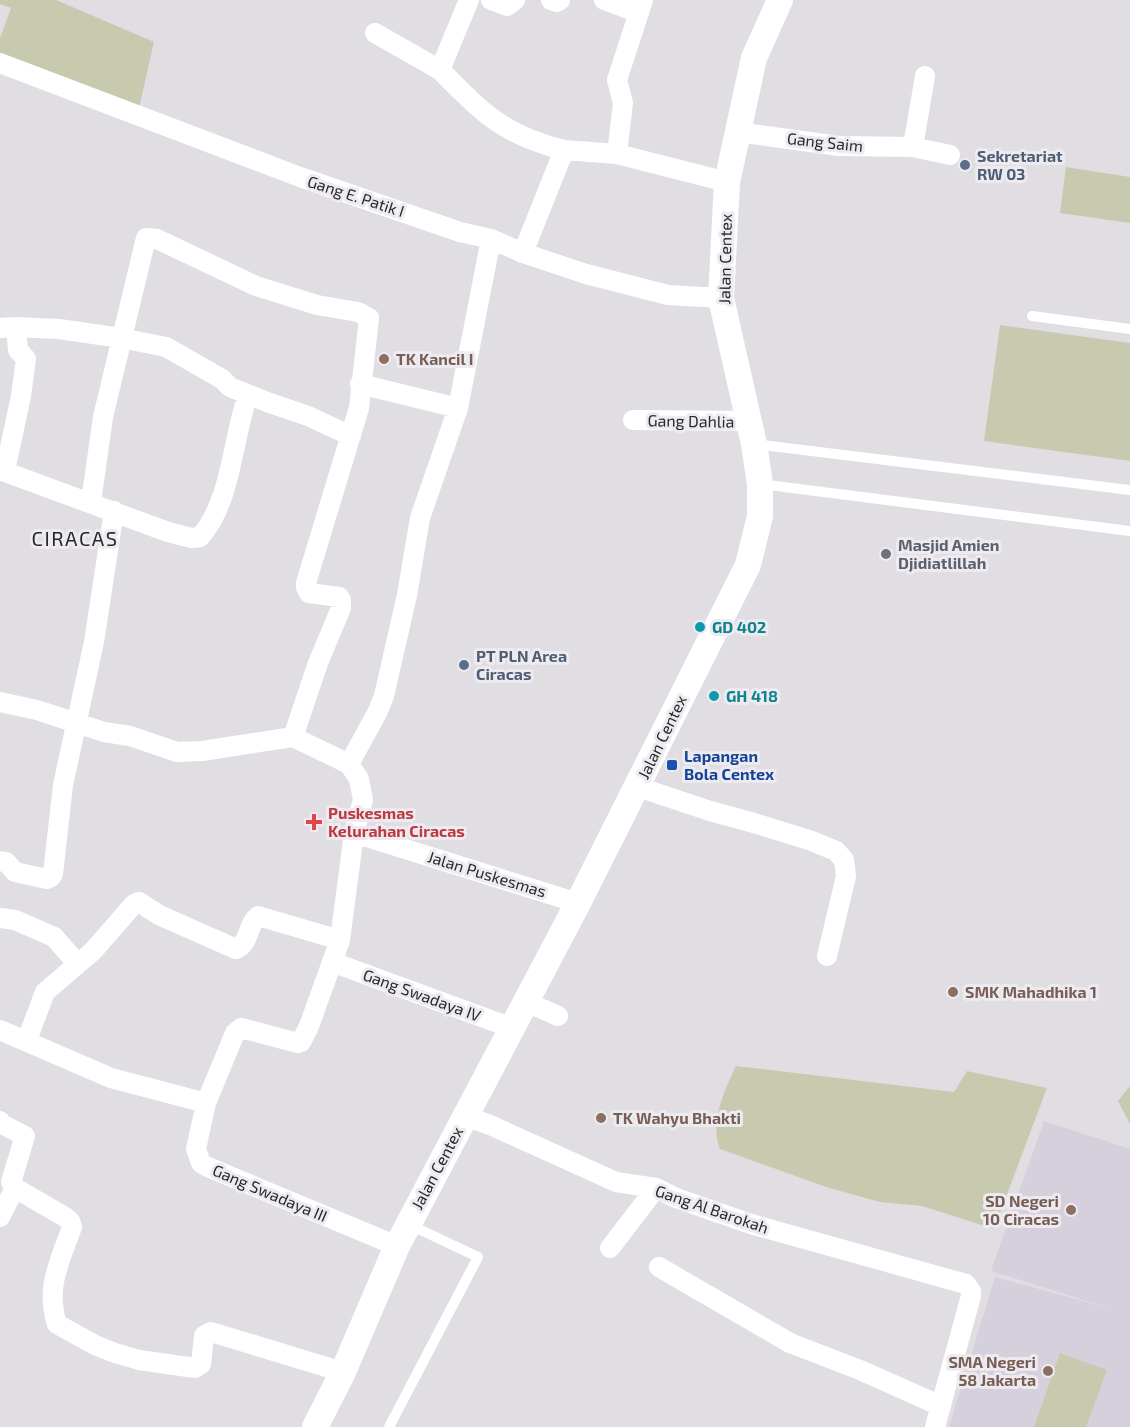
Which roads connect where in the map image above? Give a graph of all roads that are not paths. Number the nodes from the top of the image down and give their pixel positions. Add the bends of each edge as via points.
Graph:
1 (469, 0) edge
2 (491, 0) edge
3 (515, 0) edge
4 (551, 0) edge
5 (560, 0) edge
6 (604, 0) edge
7 (780, 0) edge
8 (641, 7) edge
9 (375, 33) dead end
10 (0, 63) edge
11 (440, 70) junction
12 (925, 76) dead end
13 (737, 132) junction
14 (913, 147) junction
15 (564, 150) junction
16 (616, 154) junction
17 (950, 155) dead end
18 (727, 182) junction
19 (491, 239) junction
20 (523, 253) junction
21 (721, 298) junction
22 (1032, 316) dead end
23 (8, 327) edge
24 (1130, 329) edge
25 (121, 338) junction
26 (360, 384) junction
27 (248, 395) junction
28 (458, 408) junction
29 (633, 420) dead end
30 (751, 433) junction
31 (351, 436) junction
32 (2, 470) edge
33 (760, 484) junction
34 (1130, 490) edge
35 (91, 502) junction
36 (114, 511) junction
37 (1130, 531) edge
38 (0, 702) edge
39 (76, 723) junction
40 (293, 737) junction
41 (349, 764) junction
42 (638, 787) junction
43 (354, 833) junction
44 (0, 861) edge
45 (578, 903) junction
46 (0, 918) edge
47 (340, 940) junction
48 (827, 956) dead end
49 (332, 962) junction
50 (77, 963) junction
51 (526, 1002) junction
52 (558, 1016) dead end
53 (512, 1028) junction
54 (0, 1030) edge
55 (27, 1040) junction
56 (206, 1103) junction
57 (465, 1116) junction
58 (0, 1121) edge
59 (15, 1188) junction
60 (656, 1188) junction
61 (0, 1217) edge
62 (402, 1235) junction
63 (610, 1248) dead end
64 (659, 1266) dead end
65 (343, 1372) junction
66 (941, 1406) junction
67 (315, 1427) edge
68 (389, 1427) edge
69 (935, 1427) edge

1 - 11 street
2 - 3 street via 507,6
4 - 5 street
6 - 8 street
7 - 13 street, Jalan Centex via 754,58
8 - 16 street via 617,80 623,103
9 - 11 street
10 - 19 street, Gang E. Patik I via 300,177
11 - 15 street via 502,127 535,143
12 - 14 street
13 - 14 street, Gang Saim via 839,146
13 - 18 street, Jalan Centex
14 - 17 street, Gang Saim
15 - 16 street
15 - 20 street
16 - 18 street
18 - 21 street, Jalan Centex
19 - 20 street, Gang E. Patik I
19 - 28 street
20 - 21 street, Gang E. Patik I via 668,295
21 - 30 street, Jalan Centex
22 - 24 lane
23 - 25 street
23 - 32 street via 18,350 27,359
25 - 26 street via 144,241 153,237 256,286 367,316
25 - 27 street via 166,347
25 - 35 street via 103,417
26 - 28 street
26 - 31 street via 359,408
27 - 31 street
27 - 36 street via 223,492 200,537 190,538
28 - 41 street via 420,518 384,696
29 - 30 street, Gang Dahlia
30 - 33 street, Jalan Centex
30 - 34 lane
31 - 40 street via 306,587 309,593 339,597 341,608
32 - 35 street
33 - 37 lane
33 - 42 street, Jalan Centex via 760,516 748,565
35 - 36 street
36 - 39 street via 94,642
38 - 39 street
39 - 40 street via 177,752
39 - 44 street via 51,877 15,872
40 - 41 street
41 - 43 street via 359,779 363,800
42 - 45 street, Jalan Centex
42 - 48 street via 836,851 843,860 846,876
43 - 45 street, Jalan Puskesmas
43 - 47 street
45 - 51 street, Jalan Centex
46 - 50 street via 15,920 54,937
47 - 49 street
47 - 50 street via 258,916 244,944 236,949 139,902
49 - 53 street, Gang Swadaya IV
49 - 56 street, Gang Swadaya III via 303,1040 298,1043 238,1030
50 - 55 street via 45,992
51 - 52 street
51 - 53 street, Jalan Centex
53 - 57 street, Jalan Centex
54 - 55 street
55 - 56 street via 111,1078
56 - 62 street, Gang Swadaya III via 196,1149 201,1163
57 - 60 street, Gang Al Barokah via 616,1182
57 - 62 street, Jalan Centex
58 - 59 street via 25,1136 11,1182
59 - 61 street
59 - 65 street via 65,1217 72,1227 53,1279 52,1310 57,1324 95,1345 139,1360 195,1368 201,1364 204,1336 211,1332
60 - 63 street
60 - 66 street, Gang Al Barokah via 751,1224 966,1284 970,1296
62 - 65 street, Jalan Centex
62 - 68 lane via 478,1257
64 - 66 street via 790,1343
65 - 67 street, Jalan Centex
66 - 69 street

